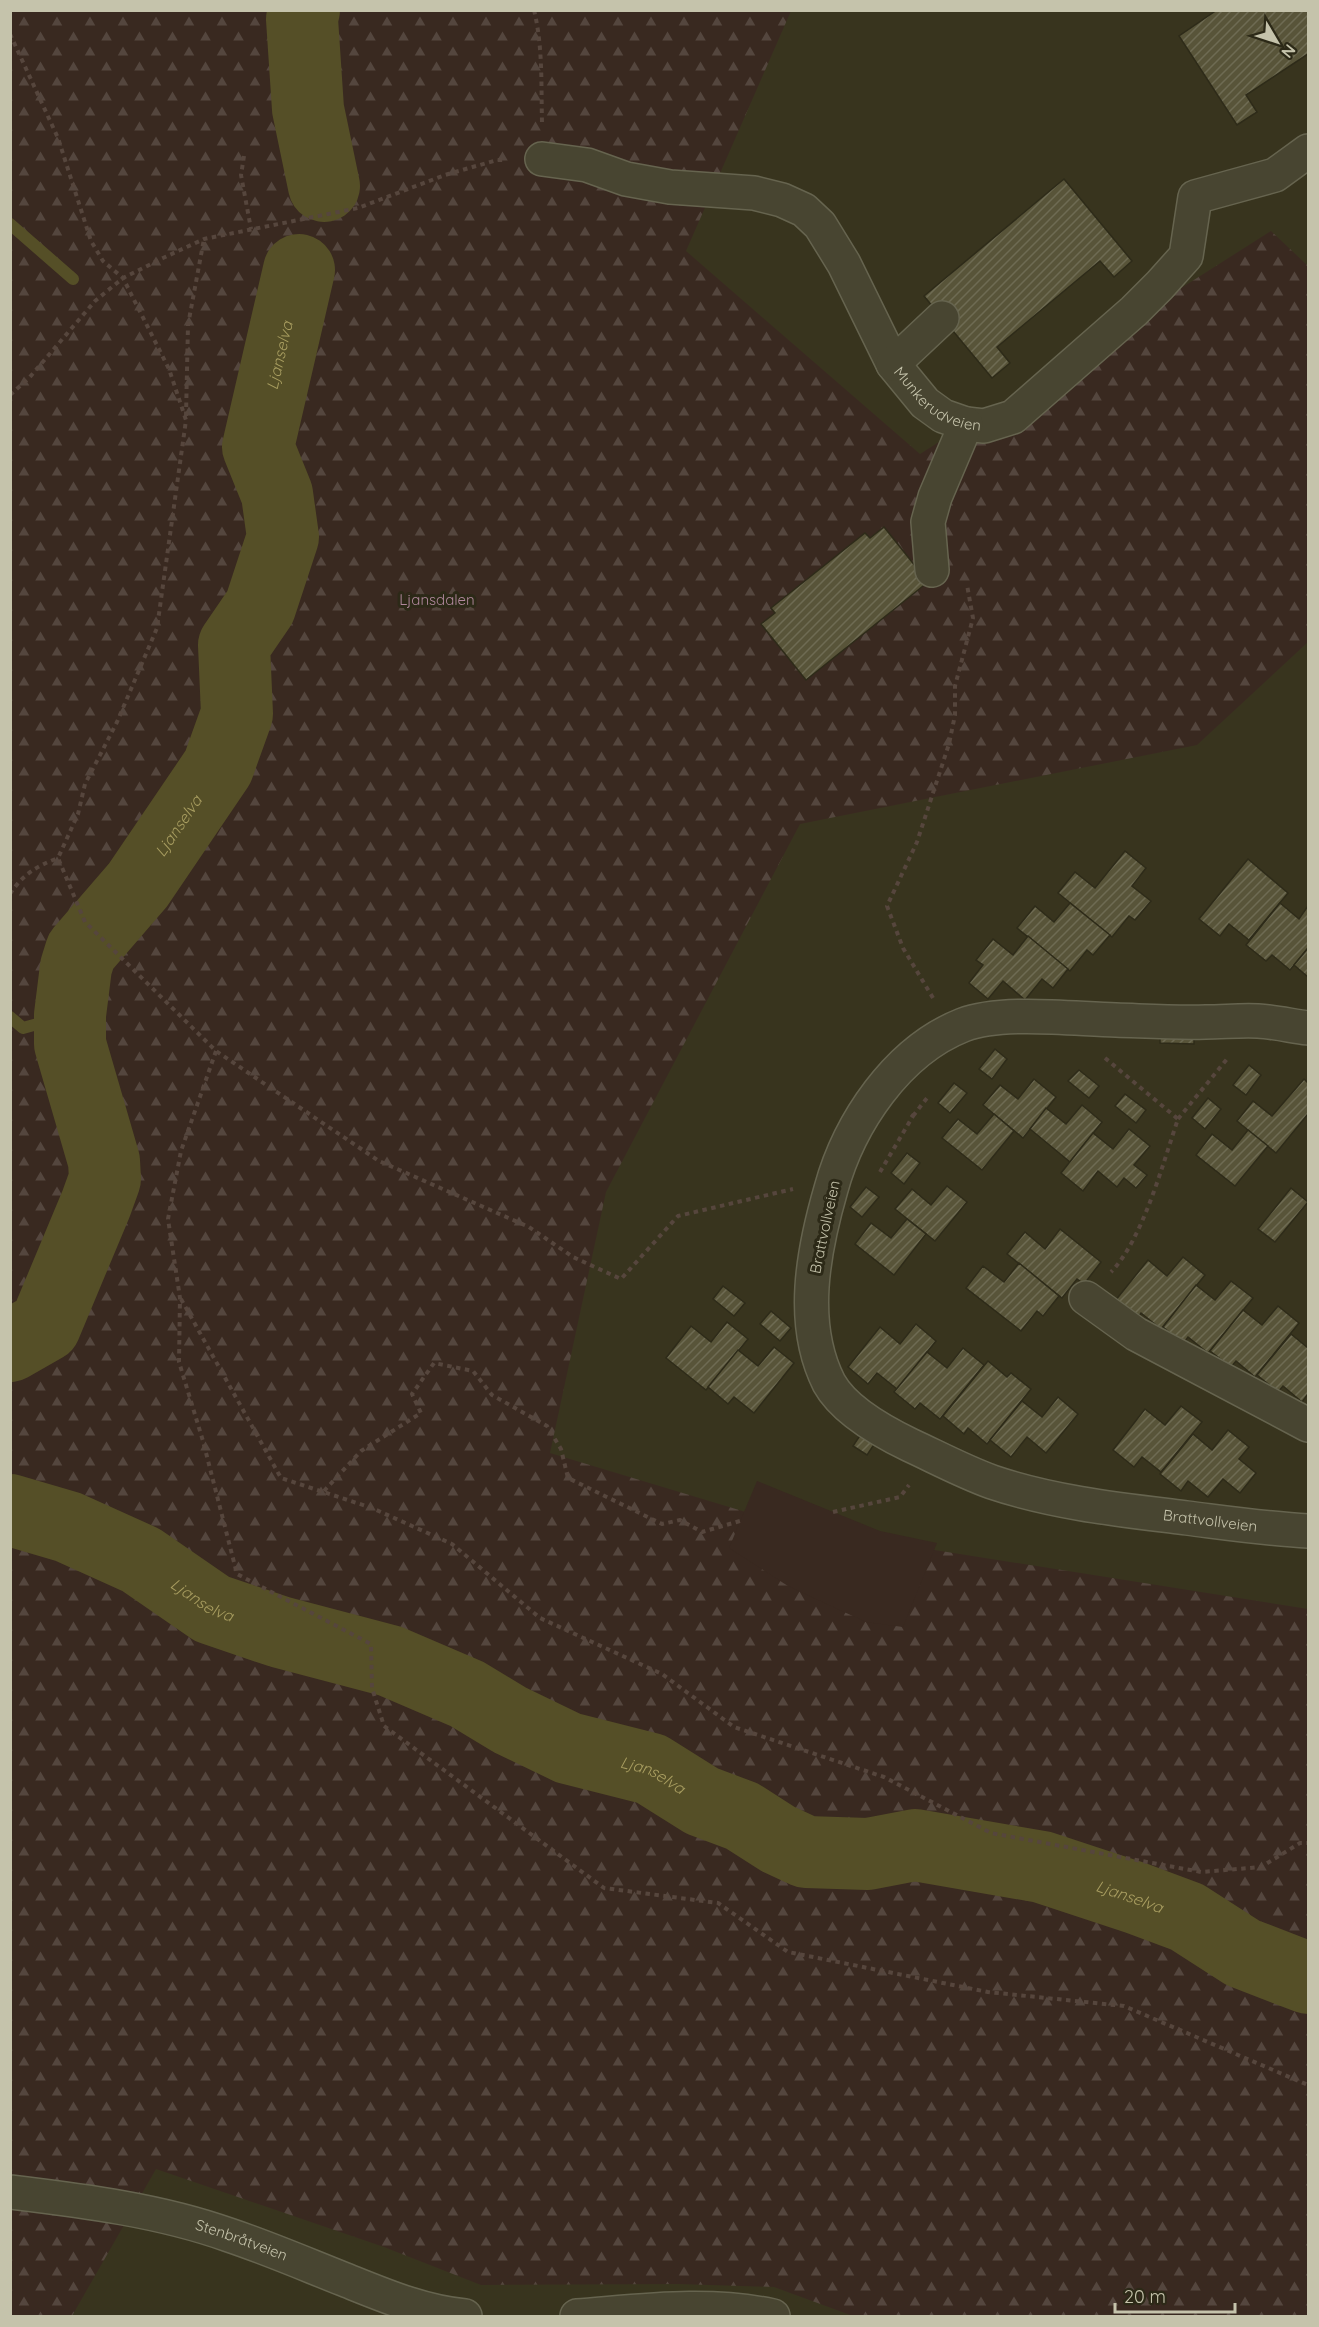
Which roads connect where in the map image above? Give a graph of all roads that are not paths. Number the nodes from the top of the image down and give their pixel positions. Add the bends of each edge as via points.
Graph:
1 (1308, 151) edge
2 (542, 159) road end
3 (942, 318) dead end
4 (893, 364) junction
5 (966, 424) junction
6 (932, 570) dead end
7 (1308, 1028) edge
8 (1086, 1299) road end
9 (1308, 1425) edge
10 (1308, 1531) edge
11 (10, 2192) edge
12 (465, 2316) edge
13 (577, 2316) edge
14 (773, 2316) edge

1 - 5 street, Munkerudveien via 1275,175 1195,197 1186,256 1160,285 1013,417 984,426
2 - 4 street, Munkerudveien via 587,165 626,179 670,187 754,194 804,210 820,225 844,264
3 - 4 street
4 - 5 street, Munkerudveien via 925,403 943,416
5 - 6 street via 928,522
7 - 10 street, Brattvollveien via 1259,1021 1029,1016 967,1023 933,1039 881,1088 857,1127 833,1180 815,1263 811,1325 831,1387 856,1412 884,1432 990,1481 1123,1510
8 - 9 street via 1136,1334
11 - 12 street, Stenbråtveien via 179,2219 266,2248 394,2299 436,2313
13 - 14 street via 681,2308

